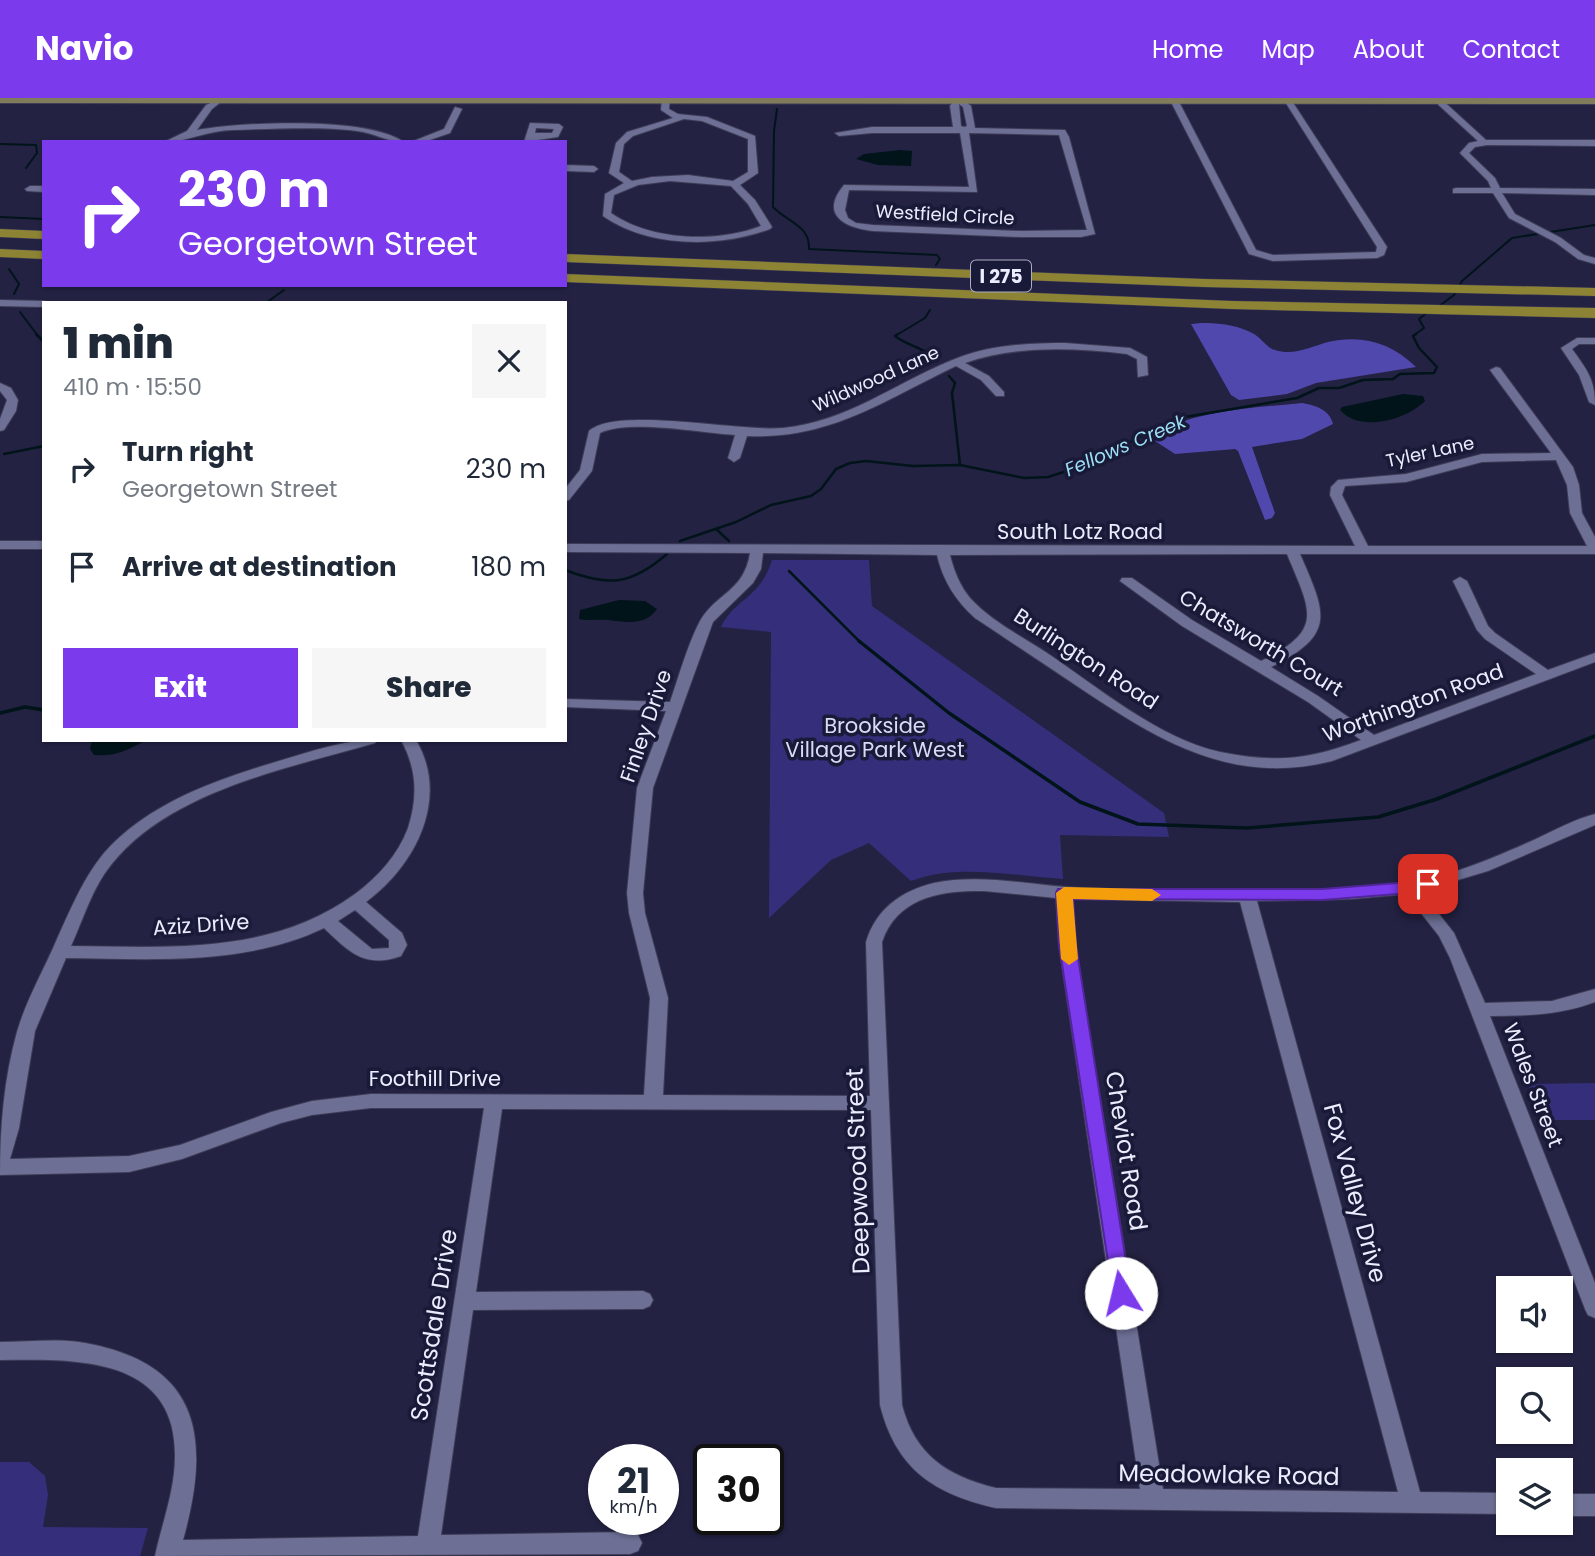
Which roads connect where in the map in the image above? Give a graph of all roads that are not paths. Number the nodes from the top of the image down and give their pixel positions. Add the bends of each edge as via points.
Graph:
1 (123, 99) edge
2 (400, 99) edge
3 (1100, 99) edge
4 (1442, 99) edge
5 (0, 100) edge
6 (218, 100) edge
7 (958, 100) junction
8 (1174, 100) junction
9 (1288, 100) junction
10 (1595, 101) edge
11 (666, 103) edge
12 (681, 106) edge
13 (458, 109) dead end
14 (964, 130) junction
15 (200, 131) junction
16 (190, 133) junction
17 (839, 133) dead end
18 (173, 140) edge
19 (394, 140) edge
20 (421, 140) edge
21 (1483, 143) junction
22 (1595, 143) edge
23 (567, 168) edge
24 (594, 169) dead end
25 (631, 184) junction
26 (734, 184) junction
27 (975, 186) junction
28 (30, 189) dead end
29 (42, 189) edge
30 (963, 191) junction
31 (1456, 191) dead end
32 (1498, 191) junction
33 (1595, 192) edge
34 (1093, 228) junction
35 (0, 233) edge
36 (1077, 234) junction
37 (42, 235) edge
38 (0, 253) edge
39 (42, 255) edge
40 (567, 258) edge
41 (1595, 261) edge
42 (567, 278) edge
43 (1595, 292) edge
44 (0, 303) edge
45 (42, 304) edge
46 (1595, 313) edge
47 (1595, 341) edge
48 (956, 362) junction
49 (1496, 370) dead end
50 (1142, 374) dead end
51 (0, 386) edge
52 (1000, 394) dead end
53 (1595, 401) edge
54 (0, 428) edge
55 (742, 432) junction
56 (1559, 456) junction
57 (734, 458) dead end
58 (567, 495) edge
59 (0, 545) edge
60 (42, 545) edge
61 (567, 548) edge
62 (1291, 549) junction
63 (1363, 549) junction
64 (757, 550) junction
65 (1595, 550) edge
66 (943, 551) junction
67 (1127, 581) dead end
68 (1460, 581) dead end
69 (1595, 657) edge
70 (1261, 667) junction
71 (1546, 675) junction
72 (567, 703) edge
73 (674, 707) junction
74 (1373, 741) junction
75 (364, 742) edge
76 (409, 742) edge
77 (1242, 761) joint
78 (1595, 819) edge
79 (1410, 888) junction
80 (1064, 893) junction
81 (1247, 896) junction
82 (357, 903) junction
83 (327, 920) junction
84 (60, 952) junction
85 (1595, 995) edge
86 (1479, 1009) junction
87 (494, 1102) junction
88 (653, 1102) junction
89 (880, 1103) junction
90 (0, 1161) edge
91 (0, 1167) edge
92 (643, 1300) dead end
93 (464, 1301) junction
94 (1595, 1309) edge
95 (0, 1351) edge
96 (950, 1485) joint
97 (1153, 1500) junction
98 (1412, 1503) junction
99 (1496, 1504) edge
100 (1573, 1505) edge
101 (1595, 1505) edge
102 (629, 1543) dead end
103 (426, 1551) edge
104 (168, 1553) edge

1 - 5 main road
1 - 6 main road
2 - 6 main road
2 - 11 main road
3 - 7 main road
3 - 8 main road
4 - 9 main road
4 - 10 main road
4 - 21 street via 1451,114 1460,117
6 - 15 street
6 - 16 street
7 - 12 main road
7 - 14 street, Westfield Circle via 954,106 957,127
8 - 9 main road
8 - 9 street via 1248,248 1273,258 1380,254 1382,247
11 - 12 main road
11 - 12 street
12 - 25 street via 623,139 614,173
12 - 26 street via 754,140 753,173
13 - 20 street via 447,131
14 - 17 street
14 - 27 street, Westfield Circle
14 - 34 street via 1044,130 1065,137
15 - 16 street
15 - 19 street via 363,129
16 - 18 street
21 - 22 street
21 - 32 street via 1468,147 1465,157 1487,174
23 - 24 street
25 - 26 street via 662,179
25 - 26 street via 610,194 606,214 645,233 712,237 767,227
27 - 30 street, Westfield Circle
27 - 30 street, Westfield Circle via 987,192
28 - 29 street
30 - 36 street, Westfield Circle via 848,187 838,212 866,227
31 - 32 street
32 - 33 street
32 - 41 street via 1512,216
34 - 36 street, Westfield Circle via 1090,233
34 - 36 street, Westfield Circle via 1103,235 1092,239
35 - 37 highway
38 - 39 highway
40 - 43 highway, I 275 via 1109,280
42 - 46 highway, I 275 via 1191,304
44 - 45 street
47 - 53 street via 1577,341 1566,348 1585,375
48 - 50 street, Wildwood Lane via 1030,347 1125,350 1142,357
48 - 52 street via 985,378
48 - 55 street, Wildwood Lane via 824,425
49 - 56 street
51 - 54 street via 12,394 14,402
55 - 57 street
55 - 58 street, Wildwood Lane via 603,426 594,435 583,475
56 - 63 street, Tyler Lane via 1482,458 1406,478 1342,483 1336,495
56 - 65 street via 1571,476 1576,513
59 - 60 street
61 - 64 street, South Lotz Road
62 - 63 street, South Lotz Road
62 - 66 street, South Lotz Road
62 - 70 street via 1315,613 1315,625 1300,645
63 - 65 street, South Lotz Road
64 - 66 street, South Lotz Road
64 - 73 street, Finley Drive via 748,580 707,621
66 - 77 street, Burlington Road via 952,582 980,615 1159,732 1213,755
67 - 70 street, Chatsworth Court
68 - 71 street via 1490,636
69 - 71 street, Worthington Road
70 - 74 street, Chatsworth Court
71 - 74 street, Worthington Road
72 - 73 street
73 - 88 street, Finley Drive via 645,788 636,870 637,913 659,998
74 - 77 street, Worthington Road via 1311,761
75 - 84 street via 219,787 159,814 127,838 102,866
76 - 82 street, Aziz Drive via 424,777 422,809 400,859
78 - 79 street, Deepwood Street via 1478,868
79 - 81 street, Deepwood Street
79 - 86 street, Wales Street via 1451,942
80 - 81 street, Deepwood Street
80 - 89 street, Deepwood Street via 959,886 901,902 883,919 876,934
80 - 97 street, Cheviot Road via 1067,945
81 - 98 street, Fox Valley Drive
82 - 83 street, Aziz Drive
82 - 83 street via 396,937 395,952 375,958 364,953
83 - 84 street, Aziz Drive via 278,939 229,949
84 - 90 street via 26,1034 14,1117
85 - 86 street via 1538,1009
86 - 94 street, Wales Street
87 - 88 street, Foothill Drive
87 - 91 street, Foothill Drive via 390,1101 323,1107 278,1117 151,1160 97,1167
87 - 93 street, Scottsdale Drive
88 - 89 street, Foothill Drive
89 - 96 street, Deepwood Street via 893,1421 908,1451
92 - 93 street
93 - 103 street, Scottsdale Drive
95 - 104 street via 70,1351 110,1358 142,1370 169,1394 185,1426 188,1447 187,1477
96 - 97 street, Meadowlake Road via 996,1498
97 - 98 street, Meadowlake Road
98 - 99 street, Meadowlake Road
100 - 101 street
102 - 103 street
103 - 104 street

